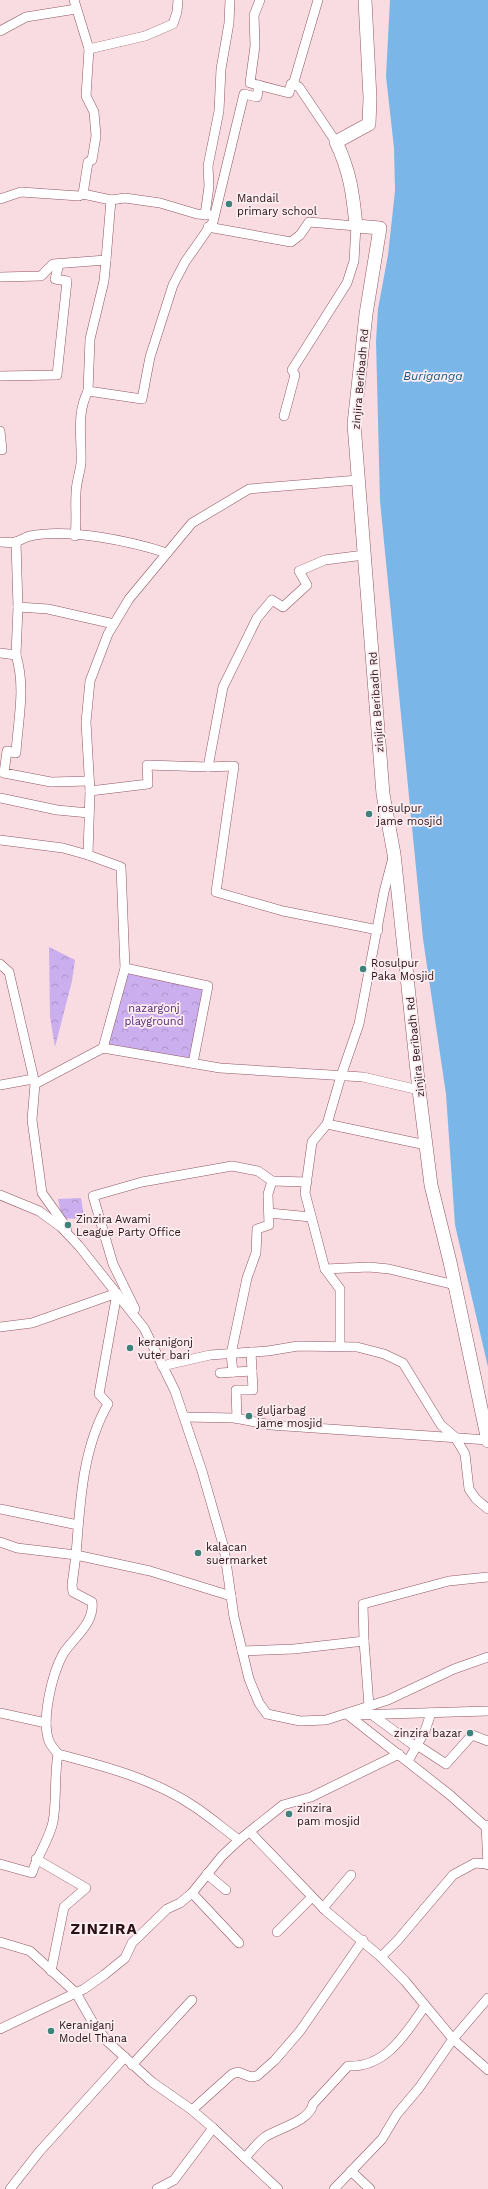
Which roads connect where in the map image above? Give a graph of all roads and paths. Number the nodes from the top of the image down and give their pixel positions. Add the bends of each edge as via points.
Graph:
1 (74, 0) edge
2 (178, 0) edge
3 (230, 0) edge
4 (260, 0) edge
5 (318, 0) edge
6 (365, 0) edge
7 (76, 9) junction
8 (0, 31) edge
9 (89, 49) junction
10 (259, 85) junction
11 (293, 85) junction
12 (336, 142) junction
13 (83, 194) junction
14 (0, 199) edge
15 (111, 200) junction
16 (210, 215) junction
17 (356, 226) junction
18 (208, 227) junction
19 (106, 260) junction
20 (58, 264) junction
21 (0, 277) edge
22 (0, 376) edge
23 (88, 391) junction
24 (284, 416) dead end
25 (0, 431) edge
26 (2, 450) dead end
27 (358, 480) junction
28 (75, 536) junction
29 (0, 542) edge
30 (16, 542) junction
31 (167, 553) junction
32 (364, 555) junction
33 (18, 607) junction
34 (114, 624) junction
35 (0, 653) edge
36 (16, 655) junction
37 (4, 751) edge
38 (208, 767) junction
39 (89, 781) junction
40 (90, 791) junction
41 (0, 798) edge
42 (89, 813) junction
43 (0, 840) edge
44 (88, 854) junction
45 (394, 854) junction
46 (378, 930) junction
47 (0, 964) edge
48 (125, 968) junction
49 (103, 1048) junction
50 (193, 1063) junction
51 (341, 1076) junction
52 (34, 1082) junction
53 (0, 1085) edge
54 (419, 1090) junction
55 (327, 1124) junction
56 (426, 1145) junction
57 (272, 1181) junction
58 (307, 1182) junction
59 (0, 1195) edge
60 (269, 1213) junction
61 (311, 1217) junction
62 (79, 1246) junction
63 (324, 1269) junction
64 (455, 1285) junction
65 (117, 1293) junction
66 (0, 1327) edge
67 (144, 1328) junction
68 (340, 1346) junction
69 (251, 1352) junction
70 (231, 1354) junction
71 (162, 1366) junction
72 (252, 1371) junction
73 (233, 1372) junction
74 (220, 1373) dead end
75 (184, 1417) junction
76 (237, 1419) junction
77 (455, 1437) junction
78 (488, 1441) edge
79 (0, 1509) edge
80 (488, 1509) edge
81 (78, 1525) junction
82 (0, 1542) edge
83 (76, 1555) junction
84 (488, 1577) edge
85 (231, 1596) junction
86 (364, 1641) junction
87 (242, 1651) junction
88 (488, 1657) edge
89 (370, 1710) junction
90 (488, 1712) edge
91 (0, 1713) edge
92 (431, 1713) junction
93 (348, 1715) junction
94 (46, 1723) junction
95 (488, 1741) edge
96 (416, 1746) junction
97 (58, 1754) junction
98 (399, 1754) junction
99 (408, 1761) junction
100 (487, 1826) edge
101 (250, 1832) junction
102 (239, 1840) junction
103 (36, 1859) junction
104 (0, 1864) edge
105 (487, 1865) edge
106 (207, 1874) junction
107 (351, 1875) dead end
108 (226, 1890) dead end
109 (192, 1893) junction
110 (312, 1897) junction
111 (323, 1908) junction
112 (277, 1932) dead end
113 (363, 1940) junction
114 (0, 1942) edge
115 (239, 1943) dead end
116 (381, 1957) junction
117 (51, 1971) junction
118 (76, 1993) junction
119 (488, 1998) edge
120 (192, 2000) dead end
121 (425, 2006) junction
122 (0, 2029) edge
123 (452, 2039) junction
124 (125, 2057) junction
125 (132, 2065) junction
126 (488, 2070) edge
127 (192, 2110) junction
128 (213, 2128) junction
129 (245, 2158) junction
130 (351, 2171) junction
131 (13, 2188) edge
132 (157, 2189) edge
133 (278, 2189) edge
134 (334, 2189) edge
135 (370, 2189) edge

1 - 7 street
2 - 9 street via 173,24 145,36
3 - 16 street via 221,69 219,111 208,166
4 - 10 street via 254,15 255,51 250,83
5 - 11 street
6 - 12 street via 369,124
7 - 8 street via 26,17
7 - 9 street
9 - 13 street via 86,96 94,112 96,136 92,160 88,162
10 - 11 street via 289,92 291,84
10 - 16 street via 257,97 244,94
11 - 12 street via 305,93
12 - 17 street via 346,162 352,186
13 - 14 street via 80,196 21,192
13 - 15 street
15 - 16 street via 132,199 160,203 197,214
15 - 19 street
16 - 18 street via 213,222
17 - 18 street via 309,222 300,235 291,242
17 - 24 street via 354,261 347,283 292,370 295,375
17 - 27 street, zinjira Beribadh Rd via 380,228 366,314 354,424
18 - 23 street via 173,285 150,357 142,399
19 - 20 street
19 - 23 street via 104,280 90,339
20 - 21 street via 53,264 40,276
20 - 22 street via 55,279 67,281 57,375
23 - 28 street via 82,402 78,434 80,463 76,491
25 - 26 street
27 - 31 street via 249,489 192,523
27 - 32 street, zinjira Beribadh Rd
28 - 30 street via 30,536
28 - 31 street via 107,538
29 - 30 street
30 - 33 street
31 - 34 street via 129,599
32 - 38 street via 325,560 299,571 307,586 282,607 272,600 257,618 223,687
32 - 45 street, zinjira Beribadh Rd via 383,794
33 - 34 street via 48,609
33 - 36 street
34 - 39 street via 90,681 86,722
35 - 36 street
36 - 37 street via 21,671 22,696 16,753
37 - 39 street via 4,773 51,782
38 - 40 street via 147,765 148,784
38 - 46 street via 234,766 216,892 283,911
39 - 40 street
40 - 42 street
41 - 42 street via 57,810
42 - 44 street
43 - 44 street
44 - 48 street via 121,867
45 - 46 street
45 - 54 street, zinjira Beribadh Rd
46 - 51 street via 359,1024
47 - 52 street via 9,972
48 - 49 street
48 - 50 street via 208,986
49 - 50 street
49 - 52 street
50 - 51 street via 220,1068
51 - 54 street via 362,1077
51 - 55 street
52 - 53 street
52 - 62 street via 32,1120 42,1193
54 - 56 street, zinjira Beribadh Rd
55 - 56 street
55 - 58 street via 312,1142
56 - 64 street, zinjira Beribadh Rd via 432,1185
57 - 58 street
57 - 60 street via 268,1194
57 - 67 street via 258,1171 232,1166 142,1182 93,1196 113,1264
58 - 61 street via 305,1193
59 - 62 street via 39,1211 61,1227
60 - 61 street
60 - 70 street via 269,1225 257,1229 256,1253 247,1278
61 - 63 street
62 - 65 street
63 - 64 street via 382,1268
63 - 68 street via 340,1289
64 - 78 street, zinjira Beribadh Rd
65 - 66 street via 32,1323
65 - 67 street
65 - 81 street via 99,1394 108,1404 97,1424 84,1472
67 - 71 street
68 - 69 street via 298,1346
68 - 77 street via 376,1350 403,1363 437,1419
69 - 70 street
69 - 72 street
70 - 71 street via 210,1355
70 - 73 street
71 - 75 street via 175,1391
72 - 73 street
72 - 76 street via 253,1390 236,1390
73 - 74 street
75 - 76 street
75 - 85 street via 224,1548
76 - 77 street via 279,1426
77 - 78 street
77 - 80 street via 465,1454 469,1489
79 - 81 street
81 - 83 street
82 - 83 street via 17,1548
83 - 85 street via 150,1571
83 - 94 street via 73,1592 92,1602 92,1606 85,1627 63,1654 55,1670
84 - 86 street via 449,1581 363,1604
85 - 87 street
86 - 87 street via 294,1649
86 - 89 street
87 - 93 street via 249,1680 259,1703 268,1714 300,1721 326,1720
88 - 89 street via 454,1669
89 - 92 street
89 - 93 street
89 - 96 street
90 - 92 street
91 - 94 street
92 - 96 street
93 - 98 street
94 - 97 street via 49,1741
95 - 96 street via 472,1735 446,1764
96 - 99 street
97 - 102 street via 104,1766 160,1787 194,1806
97 - 103 street via 54,1772 56,1790 52,1824
98 - 99 street
98 - 101 street via 311,1797 283,1805
99 - 100 street
100 - 105 street
101 - 102 street
101 - 110 street
102 - 106 street
103 - 104 street via 32,1873
103 - 117 street via 86,1888 64,1907
105 - 116 street via 475,1863 453,1875
106 - 108 street
106 - 109 street
107 - 111 street
109 - 115 street
109 - 118 street via 167,1909 132,1943 125,1958
110 - 111 street
110 - 112 street
111 - 113 street
113 - 116 street
113 - 127 street via 300,2031 275,2060 257,2076 252,2077 238,2072 232,2074
114 - 117 street via 30,1951
116 - 121 street
117 - 118 street
118 - 122 street
118 - 124 street via 107,2041
119 - 123 street
120 - 125 street
121 - 123 street
121 - 129 street via 398,2045 362,2067 348,2066 313,2104 305,2118 263,2138
123 - 126 street
123 - 130 street via 419,2088 397,2114 382,2139
124 - 125 street
124 - 131 street via 39,2152
125 - 127 street
127 - 128 street
128 - 129 street
128 - 132 street via 174,2180
129 - 133 street
130 - 134 street
130 - 135 street

